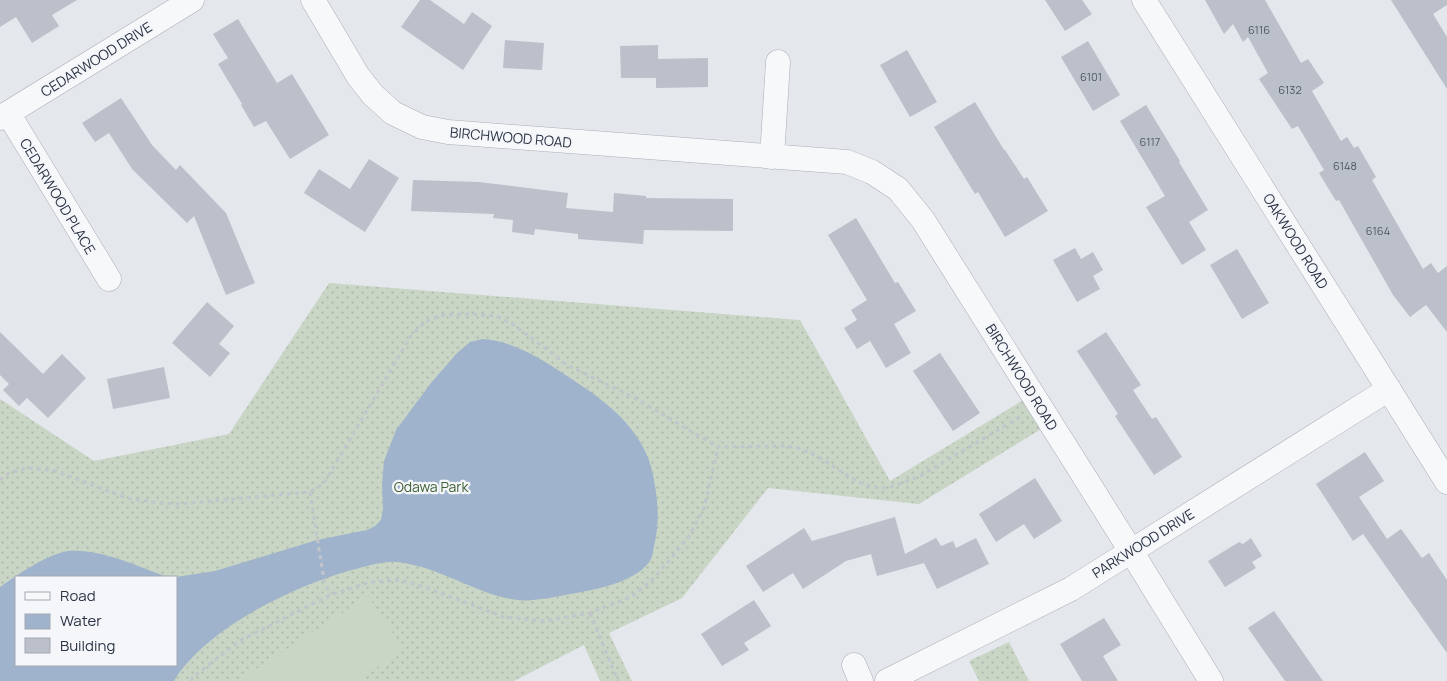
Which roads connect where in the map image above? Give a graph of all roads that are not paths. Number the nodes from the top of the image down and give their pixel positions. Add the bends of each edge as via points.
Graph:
1 (192, 0) edge
2 (313, 0) edge
3 (1144, 0) edge
4 (778, 62) dead end
5 (4, 116) edge
6 (772, 157) junction
7 (109, 279) dead end
8 (1390, 389) junction
9 (1447, 482) edge
10 (1131, 551) junction
11 (887, 681) edge
12 (1211, 681) edge

1 - 5 street, CEDARWOOD DRIVE
2 - 6 street, BIRCHWOOD ROAD via 358,76 373,95 393,113 422,127 448,132
3 - 8 street, OAKWOOD ROAD
4 - 6 street
5 - 7 street, CEDARWOOD PLACE
6 - 10 street, BIRCHWOOD ROAD via 847,162 872,172 898,189 923,220
8 - 9 street, OAKWOOD ROAD
8 - 10 street, PARKWOOD DRIVE
10 - 11 street, PARKWOOD DRIVE via 1070,589
10 - 12 street, BIRCHWOOD ROAD

